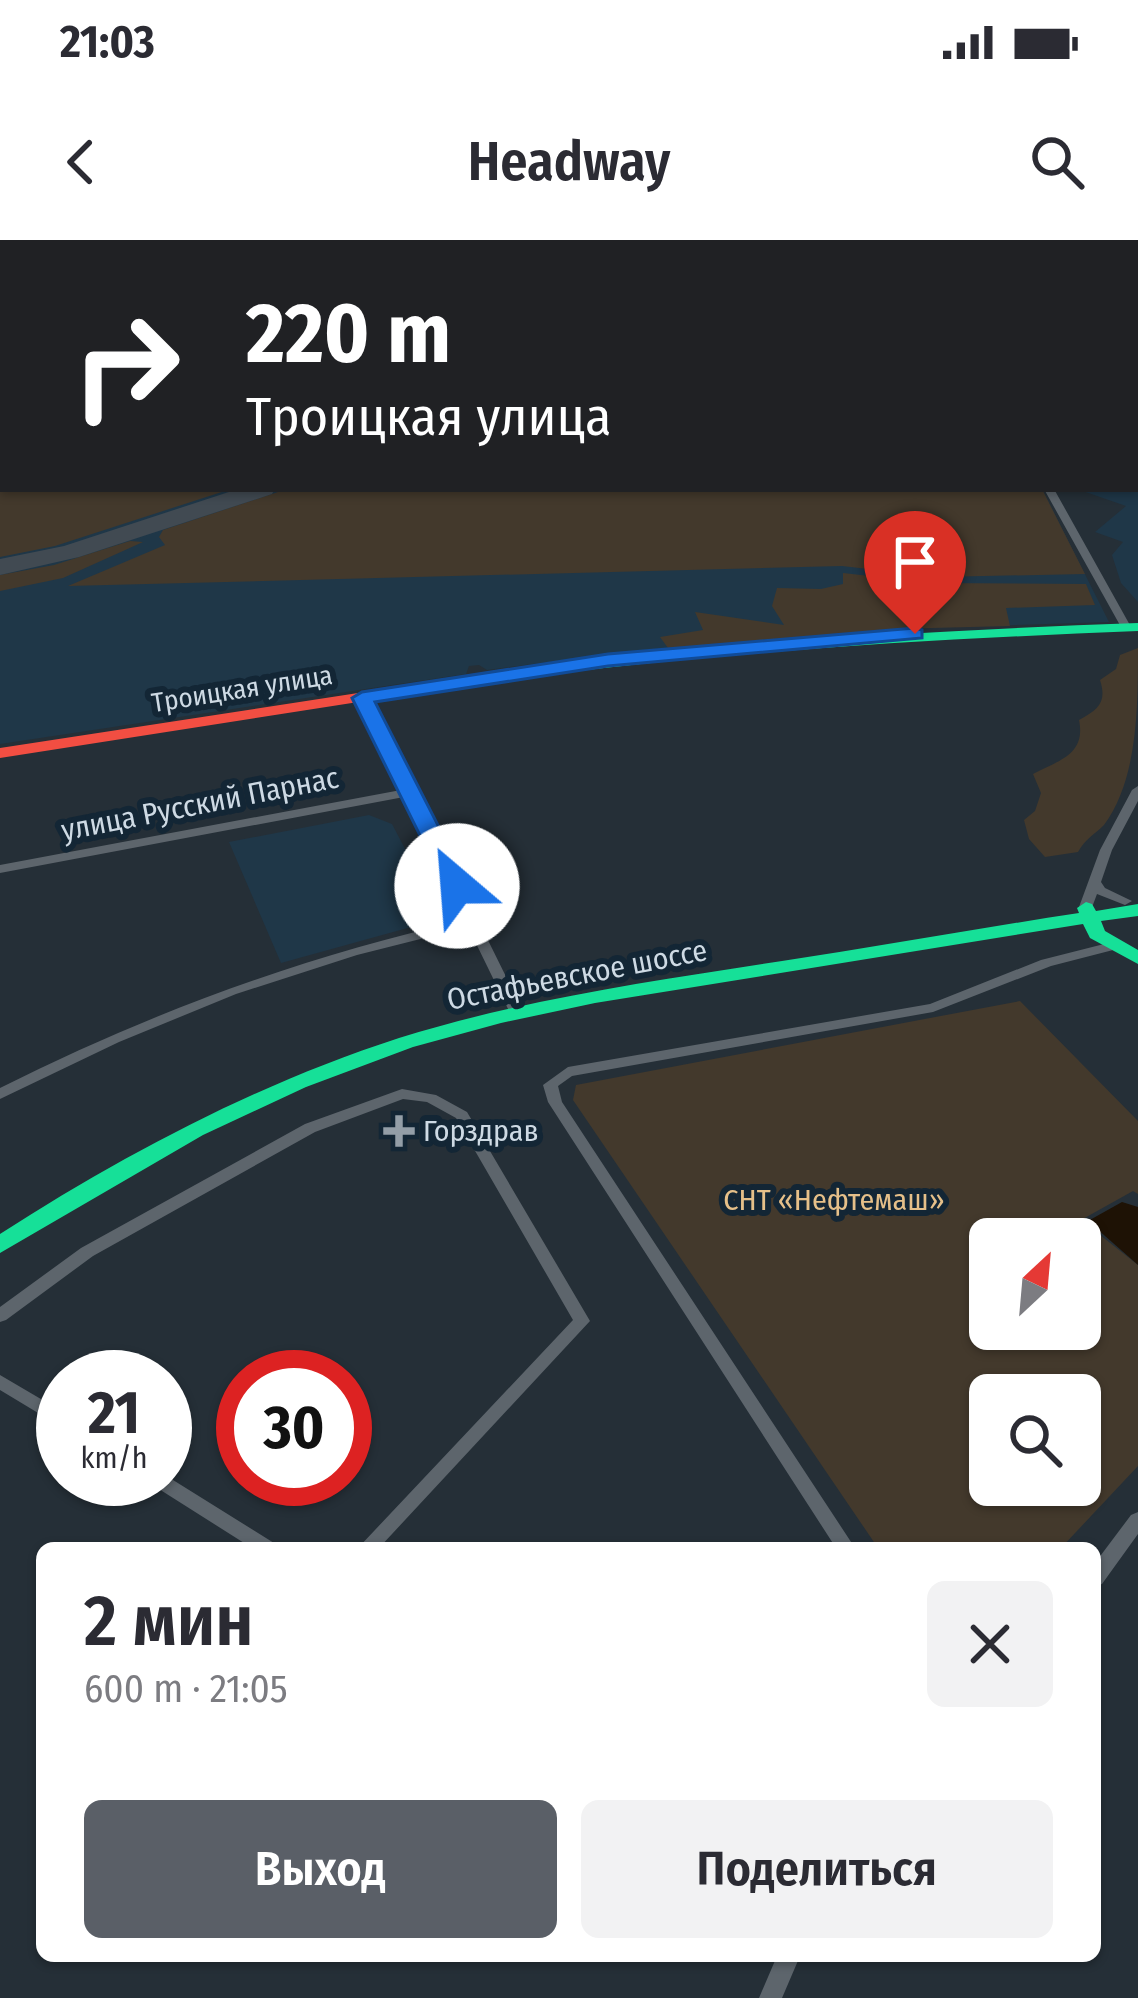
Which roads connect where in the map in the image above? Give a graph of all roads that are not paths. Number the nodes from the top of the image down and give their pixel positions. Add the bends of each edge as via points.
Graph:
1 (1051, 492) edge
2 (1132, 627) edge
3 (362, 698) junction
4 (0, 753) edge
5 (1138, 790) edge
6 (410, 792) junction
7 (0, 869) edge
8 (1094, 880) junction
9 (1134, 904) edge
10 (1086, 912) junction
11 (475, 922) junction
12 (1112, 946) junction
13 (1138, 958) edge
14 (514, 1008) junction
15 (0, 1094) edge
16 (0, 1229) edge
17 (0, 1244) edge
18 (0, 1316) edge
19 (0, 1382) edge
20 (36, 1404) edge
21 (192, 1501) edge
22 (1138, 1520) edge
23 (257, 1542) edge
24 (373, 1542) edge
25 (842, 1542) edge
26 (1101, 1570) edge
27 (786, 1962) edge
28 (770, 1998) edge

1 - 2 street
2 - 3 main road, Троицкая улица via 650,656
3 - 4 main road, Троицкая улица
3 - 6 street
5 - 8 street
6 - 7 street, улица Русский Парнас
6 - 11 street
8 - 9 street via 1100,891
8 - 10 street
9 - 10 main road, Остафьевское шоссе
10 - 12 main road
10 - 14 main road, Остафьевское шоссе via 636,978
11 - 14 street
11 - 15 street via 234,989
12 - 13 main road
12 - 25 street via 933,1008 568,1072 550,1085
14 - 16 main road, Остафьевское шоссе via 371,1044 217,1105
14 - 17 main road, Остафьевское шоссе via 227,1113
18 - 24 street via 87,1252 310,1128 402,1094 462,1115 582,1321
19 - 20 street
21 - 23 street
22 - 26 street
27 - 28 street

